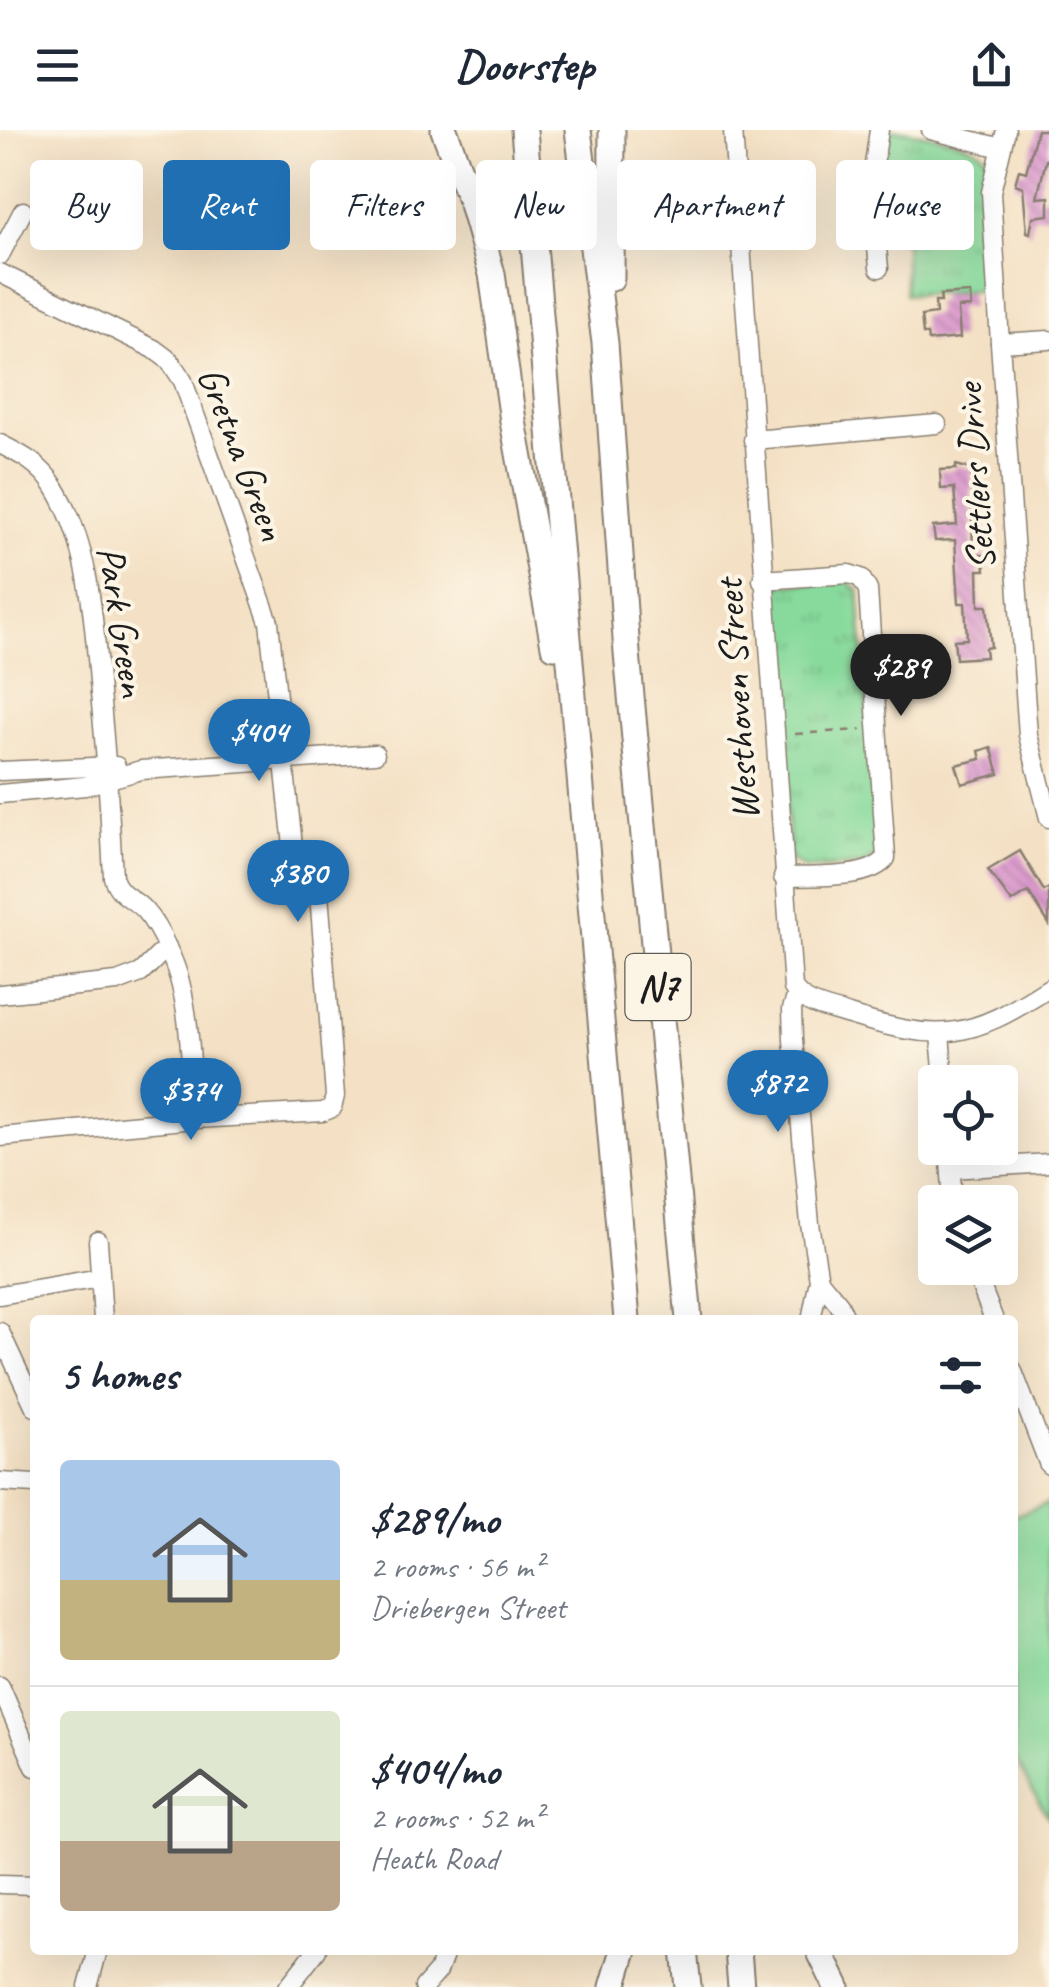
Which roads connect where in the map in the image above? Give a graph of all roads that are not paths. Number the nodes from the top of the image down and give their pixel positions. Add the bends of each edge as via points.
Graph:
1 (444, 130) edge
2 (524, 130) edge
3 (578, 130) edge
4 (612, 130) edge
5 (733, 130) edge
6 (879, 130) edge
7 (930, 130) edge
8 (1004, 139) edge
9 (22, 211) dead end
10 (0, 255) edge
11 (878, 268) dead end
12 (0, 273) edge
13 (1049, 340) edge
14 (605, 342) junction
15 (1000, 343) junction
16 (937, 424) dead end
17 (753, 440) junction
18 (0, 444) edge
19 (762, 580) junction
20 (375, 754) dead end
21 (285, 758) junction
22 (0, 771) edge
23 (108, 773) junction
24 (0, 794) edge
25 (582, 798) junction
26 (1049, 818) edge
27 (784, 877) junction
28 (167, 947) junction
29 (1049, 988) edge
30 (0, 994) edge
31 (797, 994) junction
32 (940, 1034) junction
33 (943, 1065) edge
34 (195, 1119) junction
35 (0, 1137) edge
36 (1049, 1163) edge
37 (951, 1165) edge
38 (951, 1170) junction
39 (952, 1185) edge
40 (98, 1242) dead end
41 (100, 1278) junction
42 (819, 1280) junction
43 (981, 1285) edge
44 (0, 1295) edge
45 (622, 1314) edge
46 (104, 1315) edge
47 (689, 1315) edge
48 (812, 1315) edge
49 (844, 1315) edge
50 (992, 1315) edge
51 (0, 1332) edge
52 (1018, 1385) edge
53 (30, 1396) edge
54 (1049, 1465) edge
55 (0, 1482) edge
56 (30, 1484) edge
57 (0, 1686) edge
58 (30, 1755) edge
59 (0, 1884) edge
60 (30, 1886) edge
61 (97, 1955) edge
62 (314, 1955) edge
63 (444, 1955) edge
64 (623, 1955) edge
65 (685, 1955) edge
66 (738, 1955) edge
67 (821, 1955) edge
68 (88, 1987) edge
69 (288, 1987) edge
70 (424, 1987) edge
71 (613, 1987) edge
72 (688, 1987) edge
73 (741, 1987) edge
74 (837, 1987) edge

1 - 25 highway via 492,274
2 - 25 highway, N7
3 - 14 highway, N7
4 - 14 highway
5 - 17 street, Westhoven Street
6 - 11 street via 871,186
7 - 8 street
8 - 15 street, Settlers Drive via 991,192
9 - 10 street
12 - 21 street, Gretna Green via 154,349 183,381 269,622
13 - 15 street
14 - 47 highway, N7
15 - 26 street, Settlers Drive via 1027,724
16 - 17 street
17 - 19 street, Westhoven Street
18 - 23 street, Park Green via 29,459 54,486 82,560
19 - 27 street, Westhoven Street
19 - 27 street via 849,574 866,583 878,729 884,862 861,872
20 - 21 street
21 - 23 street
21 - 34 street, Gretna Green via 292,846 319,894 334,1104 323,1112
22 - 23 street
23 - 24 street via 69,788
23 - 28 street, Park Green via 116,886 142,907
25 - 45 highway, N7
27 - 31 street, Westhoven Street
28 - 30 street via 142,972 118,982
28 - 34 street, Park Green via 182,989
29 - 32 street via 990,1024
31 - 32 street via 880,1024
31 - 42 street, Westhoven Street via 793,1040
32 - 33 street
34 - 35 street
36 - 38 street
37 - 38 street
38 - 39 street
40 - 41 street
41 - 44 street
41 - 46 street
42 - 48 street
42 - 49 street
43 - 50 street
51 - 53 street
52 - 54 street
55 - 56 street
57 - 58 street
59 - 60 street
61 - 68 street
62 - 69 street
63 - 70 street
64 - 71 highway
65 - 72 highway
66 - 73 highway
67 - 74 highway

